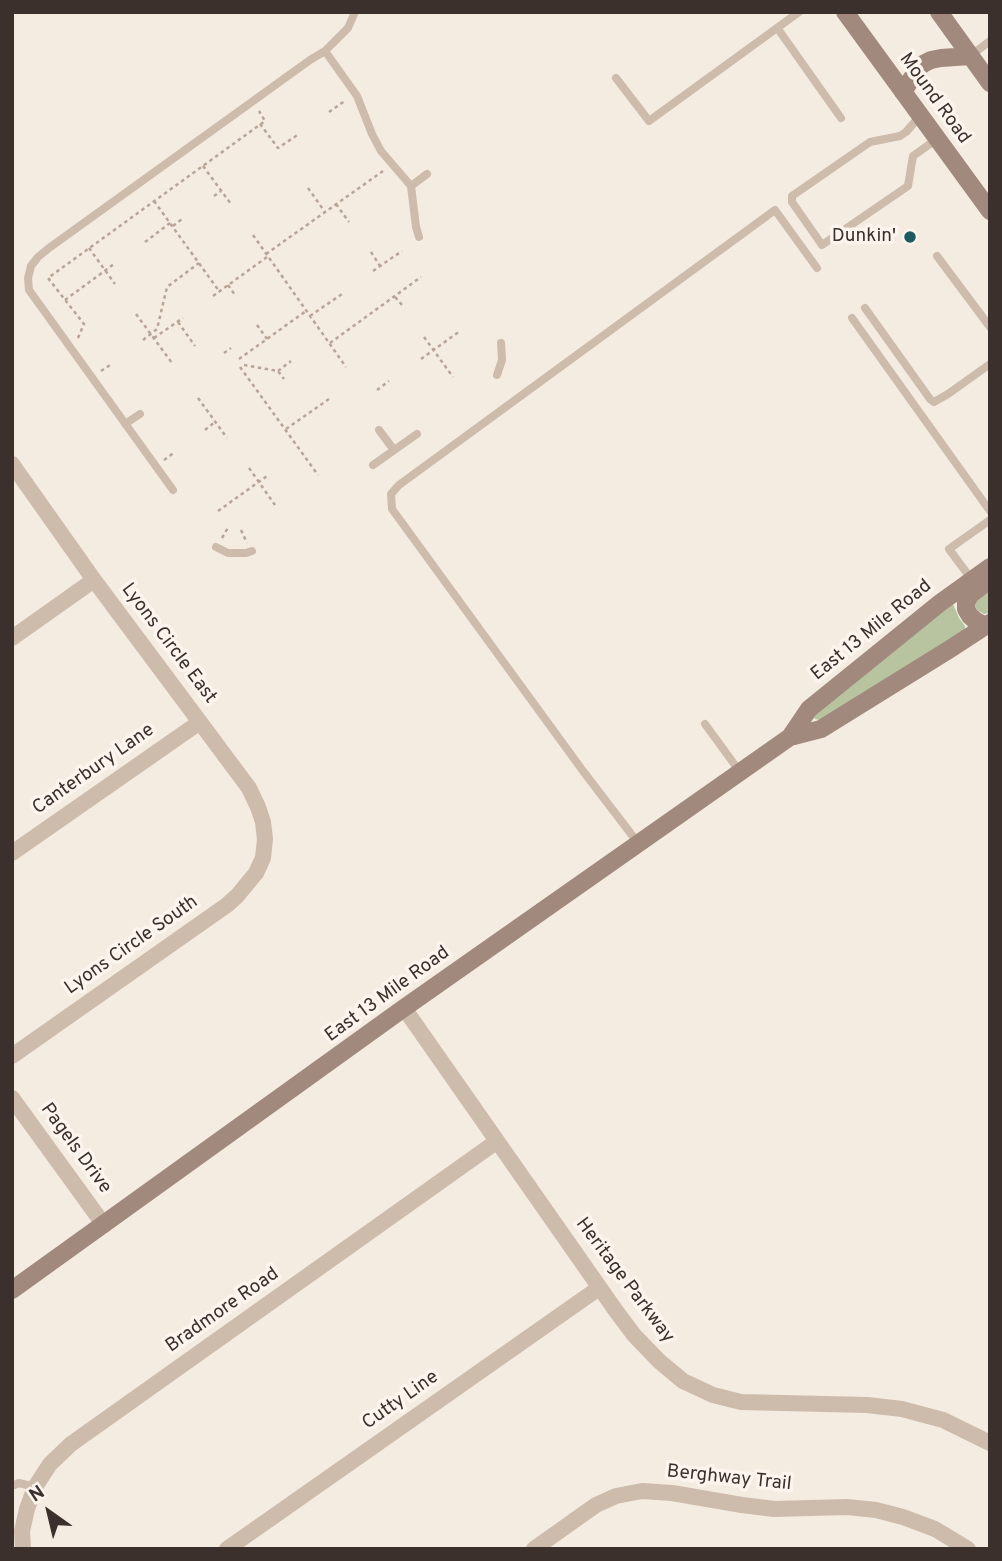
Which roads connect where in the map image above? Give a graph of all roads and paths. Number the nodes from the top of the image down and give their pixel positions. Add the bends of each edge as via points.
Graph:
1 (355, 12) edge
2 (799, 12) edge
3 (845, 12) edge
4 (946, 15) edge
5 (778, 29) junction
6 (990, 41) edge
7 (325, 51) junction
8 (970, 56) junction
9 (617, 78) dead end
10 (990, 83) edge
11 (903, 92) junction
12 (346, 100) dead end
13 (253, 101) junction
14 (329, 112) dead end
15 (920, 116) junction
16 (841, 118) dead end
17 (260, 124) junction
18 (299, 134) dead end
19 (937, 139) junction
20 (203, 166) junction
21 (383, 171) dead end
22 (427, 174) dead end
23 (411, 186) junction
24 (308, 188) dead end
25 (221, 191) junction
26 (214, 197) dead end
27 (154, 201) junction
28 (231, 204) dead end
29 (336, 204) junction
30 (990, 211) edge
31 (325, 212) junction
32 (182, 219) dead end
33 (349, 222) dead end
34 (171, 225) junction
35 (253, 235) dead end
36 (419, 237) dead end
37 (145, 242) dead end
38 (89, 248) junction
39 (402, 251) dead end
40 (371, 252) dead end
41 (266, 256) junction
42 (937, 256) dead end
43 (199, 263) junction
44 (114, 264) dead end
45 (380, 266) junction
46 (817, 268) dead end
47 (106, 271) junction
48 (373, 271) dead end
49 (421, 277) dead end
50 (115, 284) dead end
51 (228, 285) junction
52 (219, 291) junction
53 (342, 294) dead end
54 (235, 295) dead end
55 (214, 296) dead end
56 (395, 297) junction
57 (65, 300) junction
58 (404, 306) dead end
59 (865, 309) dead end
60 (306, 311) junction
61 (136, 314) dead end
62 (310, 316) junction
63 (183, 318) dead end
64 (852, 318) dead end
65 (177, 321) junction
66 (257, 326) dead end
67 (990, 327) edge
68 (460, 331) dead end
69 (151, 334) junction
70 (424, 337) dead end
71 (154, 338) junction
72 (267, 339) junction
73 (143, 340) dead end
74 (330, 343) junction
75 (501, 344) dead end
76 (195, 346) dead end
77 (231, 348) dead end
78 (72, 350) junction
79 (433, 350) junction
80 (224, 353) dead end
81 (239, 359) dead end
82 (421, 359) dead end
83 (291, 361) dead end
84 (172, 363) dead end
85 (990, 364) edge
86 (346, 367) dead end
87 (278, 371) junction
88 (497, 374) dead end
89 (453, 377) dead end
90 (284, 379) dead end
91 (389, 381) dead end
92 (377, 390) dead end
93 (198, 398) dead end
94 (329, 398) dead end
95 (305, 410) dead end
96 (140, 414) dead end
97 (308, 414) junction
98 (215, 422) junction
99 (125, 424) junction
100 (205, 430) dead end
101 (286, 430) junction
102 (379, 430) dead end
103 (418, 434) dead end
104 (227, 438) dead end
105 (394, 450) junction
106 (175, 452) dead end
107 (163, 460) dead end
108 (12, 464) edge
109 (373, 465) dead end
110 (249, 468) dead end
111 (267, 475) dead end
112 (318, 475) dead end
113 (258, 481) junction
114 (173, 490) dead end
115 (275, 505) dead end
116 (218, 510) dead end
117 (990, 511) edge
118 (990, 520) edge
119 (229, 526) dead end
120 (241, 530) dead end
121 (222, 538) dead end
122 (247, 542) dead end
123 (216, 547) dead end
124 (252, 551) dead end
125 (990, 567) edge
126 (94, 580) junction
127 (981, 580) edge
128 (988, 624) edge
129 (12, 638) edge
130 (200, 722) junction
131 (705, 724) dead end
132 (790, 737) junction
133 (740, 772) junction
134 (638, 843) junction
135 (12, 853) edge
136 (263, 858) joint
137 (404, 1008) junction
138 (12, 1056) edge
139 (12, 1098) edge
140 (496, 1142) junction
141 (104, 1225) junction
142 (600, 1288) junction
143 (12, 1290) edge
144 (990, 1443) edge
145 (12, 1486) edge
146 (34, 1487) junction
147 (23, 1549) edge
148 (227, 1549) edge
149 (534, 1549) edge
150 (968, 1549) edge

1 - 7 lane via 348,28
2 - 5 lane
3 - 11 main road, Mound Road
4 - 8 main road
5 - 9 lane via 649,121
5 - 16 lane
6 - 8 lane
7 - 13 lane
7 - 23 lane via 357,96 381,151
8 - 10 main road
8 - 11 main road via 923,64
11 - 15 main road, Mound Road
12 - 14 path
13 - 17 path via 265,121
13 - 78 lane via 49,248 31,266 29,290
15 - 19 main road, Mound Road
15 - 19 lane via 900,136 870,142 792,196 822,245 908,186 913,156
17 - 18 path via 278,148
17 - 20 path
19 - 30 main road, Mound Road
20 - 25 path
20 - 27 path
21 - 29 path
22 - 23 lane
23 - 36 lane
24 - 31 path
25 - 26 path
25 - 28 path
27 - 34 path
27 - 38 path
29 - 31 path
29 - 33 path
31 - 41 path
32 - 34 path
34 - 37 path
34 - 43 path
35 - 41 path
38 - 47 path
38 - 57 path via 48,278
39 - 45 path
40 - 45 path
41 - 51 path
41 - 60 path
42 - 67 lane
43 - 52 path
43 - 69 path via 167,287 158,329
44 - 47 path
45 - 48 path
46 - 134 lane via 775,210 391,494 392,509
47 - 50 path
47 - 57 path
49 - 56 path
51 - 52 path
51 - 54 path
52 - 55 path
53 - 62 path
56 - 58 path
56 - 74 path
57 - 78 path via 84,324
59 - 85 lane via 934,402
60 - 62 path
60 - 72 path
61 - 69 path
62 - 74 path
63 - 65 path
64 - 117 lane
65 - 71 path
65 - 76 path
66 - 72 path
68 - 79 path
69 - 71 path
69 - 73 path
70 - 79 path
71 - 84 path
72 - 81 path
74 - 86 path
75 - 88 lane
77 - 80 path
78 - 99 lane
79 - 82 path
79 - 89 path
83 - 87 path
87 - 90 path
87 - 101 path via 242,366
91 - 92 path
93 - 98 path
94 - 97 path
95 - 97 path
96 - 99 lane
97 - 101 path
98 - 100 path
98 - 104 path
99 - 114 lane
101 - 112 path
102 - 105 lane
103 - 105 lane
105 - 109 lane
106 - 107 path
108 - 126 street, Lyons Circle East
110 - 113 path
111 - 113 path
113 - 115 path
113 - 116 path
118 - 127 lane via 949,549
119 - 121 path
120 - 122 path
123 - 124 lane via 228,553
125 - 127 main road, East 13 Mile Road
126 - 129 street
126 - 130 street, Lyons Circle East
127 - 128 main road via 966,609 970,616
127 - 132 main road, East 13 Mile Road via 809,709
128 - 132 main road, East 13 Mile Road via 821,729
130 - 135 street, Canterbury Lane
130 - 136 street, Lyons Circle East via 258,807 265,839
131 - 133 lane
132 - 133 main road, East 13 Mile Road
133 - 134 main road, East 13 Mile Road
134 - 137 main road, East 13 Mile Road
136 - 138 street, Lyons Circle South via 256,873 227,905
137 - 140 street, Heritage Parkway
137 - 141 main road, East 13 Mile Road
139 - 141 street, Pagels Drive
140 - 142 street, Heritage Parkway
140 - 146 street, Bradmore Road via 71,1444
141 - 143 main road, East 13 Mile Road
142 - 144 street, Heritage Parkway via 659,1362 683,1381 713,1395 741,1402 902,1409 943,1420
142 - 148 street, Cutty Line
145 - 146 lane
146 - 147 street, Bradmore Road via 22,1531
149 - 150 street, Berghway Trail via 596,1505 642,1491 774,1509 876,1510 935,1529

